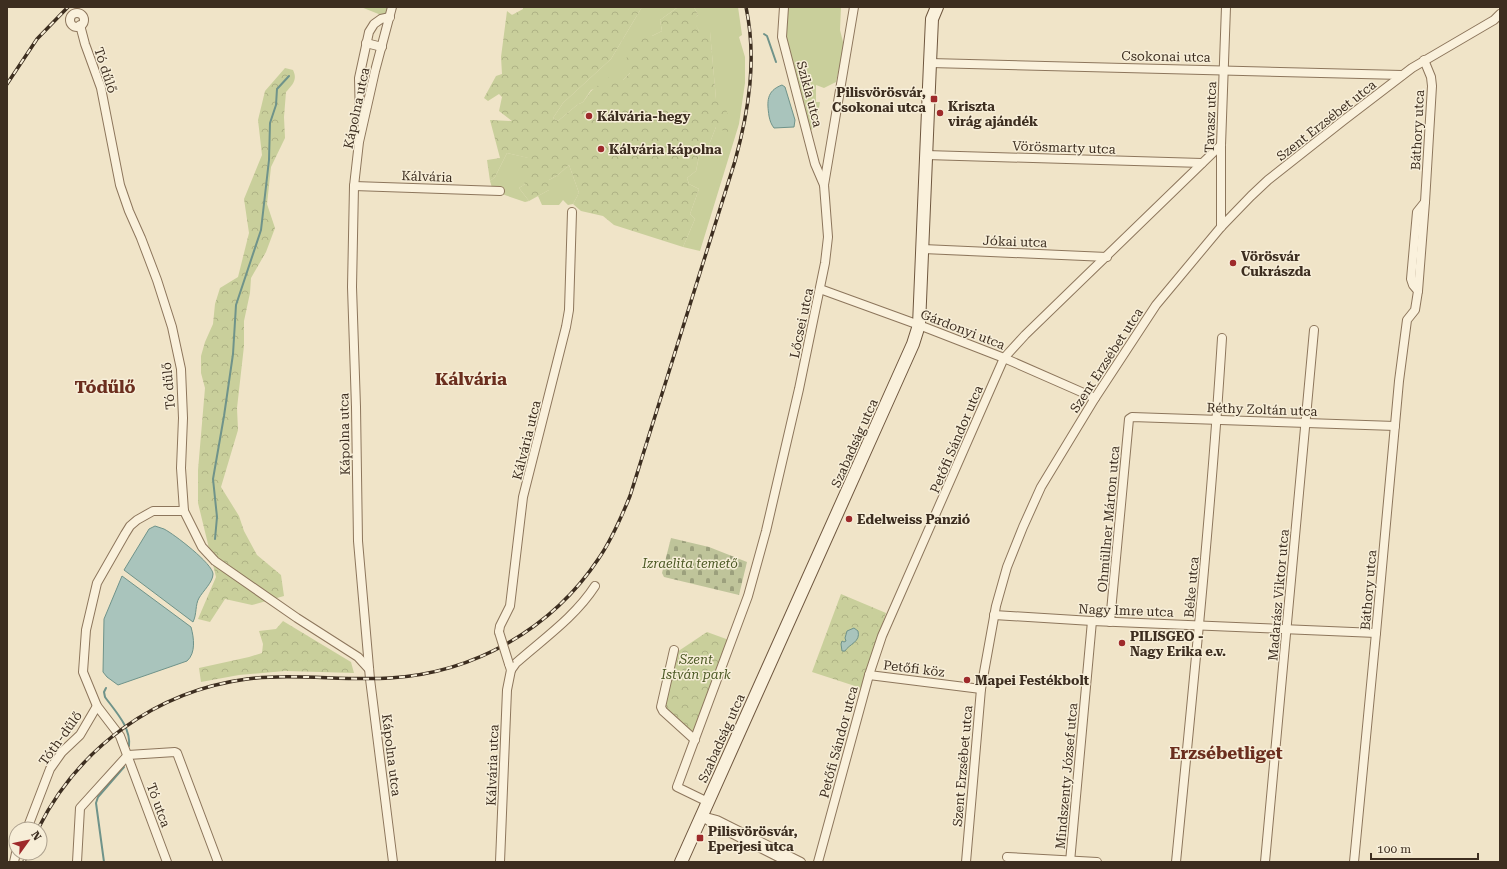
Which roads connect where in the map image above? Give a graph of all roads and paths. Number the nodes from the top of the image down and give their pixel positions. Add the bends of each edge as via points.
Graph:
1 (392, 7) edge
2 (784, 7) edge
3 (854, 7) edge
4 (937, 7) edge
5 (1226, 7) edge
6 (1500, 14) edge
7 (390, 17) junction
8 (80, 25) dead end
9 (366, 43) junction
10 (382, 47) junction
11 (1424, 60) junction
12 (930, 63) junction
13 (361, 67) junction
14 (1224, 70) junction
15 (376, 71) junction
16 (1402, 75) junction
17 (361, 132) junction
18 (1221, 145) junction
19 (926, 155) junction
20 (1202, 163) junction
21 (824, 185) junction
22 (354, 186) junction
23 (500, 191) dead end
24 (1425, 202) junction
25 (572, 212) dead end
26 (1221, 227) junction
27 (923, 249) junction
28 (1107, 256) junction
29 (820, 289) junction
30 (1418, 291) junction
31 (919, 325) junction
32 (1314, 330) dead end
33 (1222, 338) dead end
34 (1004, 358) junction
35 (1095, 398) junction
36 (1129, 419) joint
37 (1217, 419) junction
38 (1306, 422) junction
39 (1395, 426) junction
40 (184, 511) junction
41 (595, 586) dead end
42 (994, 615) junction
43 (1092, 621) junction
44 (1110, 622) junction
45 (1199, 625) junction
46 (1287, 629) junction
47 (1376, 633) junction
48 (674, 650) dead end
49 (510, 667) junction
50 (369, 669) junction
51 (869, 675) junction
52 (981, 689) junction
53 (97, 706) junction
54 (695, 740) junction
55 (128, 755) junction
56 (708, 802) junction
57 (702, 816) junction
58 (30, 821) edge
59 (1007, 857) dead end
60 (1070, 861) edge
61 (77, 862) edge
62 (167, 862) edge
63 (218, 862) edge
64 (393, 862) edge
65 (500, 862) edge
66 (681, 862) edge
67 (788, 862) edge
68 (801, 862) edge
69 (818, 862) edge
70 (966, 862) edge
71 (1097, 862) edge
72 (1176, 862) edge
73 (1265, 862) edge
74 (1354, 862) edge

1 - 7 street, Kápolna utca
2 - 21 street, Szikla utca via 782,37 815,164
3 - 21 street, Lőcsei utca
4 - 12 street, Szabadság utca via 932,19
5 - 14 street, Tavasz utca
6 - 11 street, Szent Erzsébet utca via 1494,20
7 - 9 street via 374,24
7 - 10 street, Kápolna utca
8 - 40 street, Tó dűlő via 100,88 120,185 157,280 172,327 181,369 181,468
9 - 10 street
9 - 13 street
10 - 15 street, Kápolna utca
11 - 16 street, Szent Erzsébet utca
11 - 24 street, Báthory utca via 1432,81
12 - 14 street, Csokonai utca
12 - 19 street, Szabadság utca
13 - 15 street
13 - 17 street
14 - 16 street, Csokonai utca
14 - 18 street, Tavasz utca
15 - 17 street, Kápolna utca
16 - 26 street, Szent Erzsébet utca via 1268,180
17 - 22 street, Kápolna utca
18 - 20 street, Petőfi Sándor utca
18 - 26 street, Tavasz utca
19 - 20 street, Vörösmarty utca
19 - 27 street, Szabadság utca
20 - 28 street, Petőfi Sándor utca
21 - 29 street, Lőcsei utca via 828,237
22 - 23 street, Kálvária
22 - 50 street, Kápolna utca via 352,287 358,541
24 - 30 street, Báthory utca
24 - 30 street, Báthory utca via 1417,212 1411,279
25 - 49 street, Kálvária utca, bridge via 569,310 523,497 510,606 499,632
26 - 35 street, Szent Erzsébet utca via 1156,305
27 - 28 street, Jókai utca
27 - 31 street, Szabadság utca
28 - 34 street, Petőfi Sándor utca
29 - 31 street, Gárdonyi utca
29 - 54 street, Lőcsei utca via 766,531 748,596
30 - 39 street, Báthory utca via 1415,310 1407,320
31 - 34 street, Gárdonyi utca
31 - 56 street, Szabadság utca via 892,392
32 - 38 street, Madarász Viktor utca
33 - 37 street, Béke utca
34 - 35 street, Gárdonyi utca
34 - 51 street, Petőfi Sándor utca via 882,636
35 - 42 street, Szent Erzsébet utca via 1041,488 1007,567
36 - 37 street, Réthy Zoltán utca
36 - 44 street, Ohmüllner Márton utca
37 - 38 street, Réthy Zoltán utca
37 - 45 street, Béke utca
38 - 39 street, Réthy Zoltán utca
38 - 46 street, Madarász Viktor utca
39 - 47 street, Báthory utca
40 - 50 street, Tó dűlő via 202,547 215,561 358,657
40 - 53 street, Tó utca via 153,510 137,520 130,526 97,583 86,630 83,672
41 - 49 street via 575,611
42 - 43 street, Nagy Imre utca
42 - 52 street, Szent Erzsébet utca
43 - 44 street, Nagy Imre utca
43 - 60 street, Mindszenty József utca
44 - 45 street, Nagy Imre utca
45 - 46 street, Nagy Imre utca
45 - 72 street, Béke utca
46 - 47 street, Nagy Imre utca
46 - 73 street, Madarász Viktor utca
47 - 74 street, Báthory utca
48 - 54 street via 661,707
49 - 65 street, Kálvária utca
50 - 64 street, Kápolna utca
51 - 52 street, Petőfi köz
51 - 69 street, Petőfi Sándor utca
52 - 70 street, Szent Erzsébet utca
53 - 55 street, Tó utca via 120,736
53 - 58 street, Tóth-dűlő via 80,735 62,752 50,769
54 - 56 street via 677,787
55 - 61 street via 80,808
55 - 62 street, Tó utca
55 - 63 street via 177,753
56 - 57 street, Szabadság utca
57 - 66 street, Szabadság utca
57 - 67 street
57 - 68 street via 717,820
59 - 60 street
60 - 71 street

